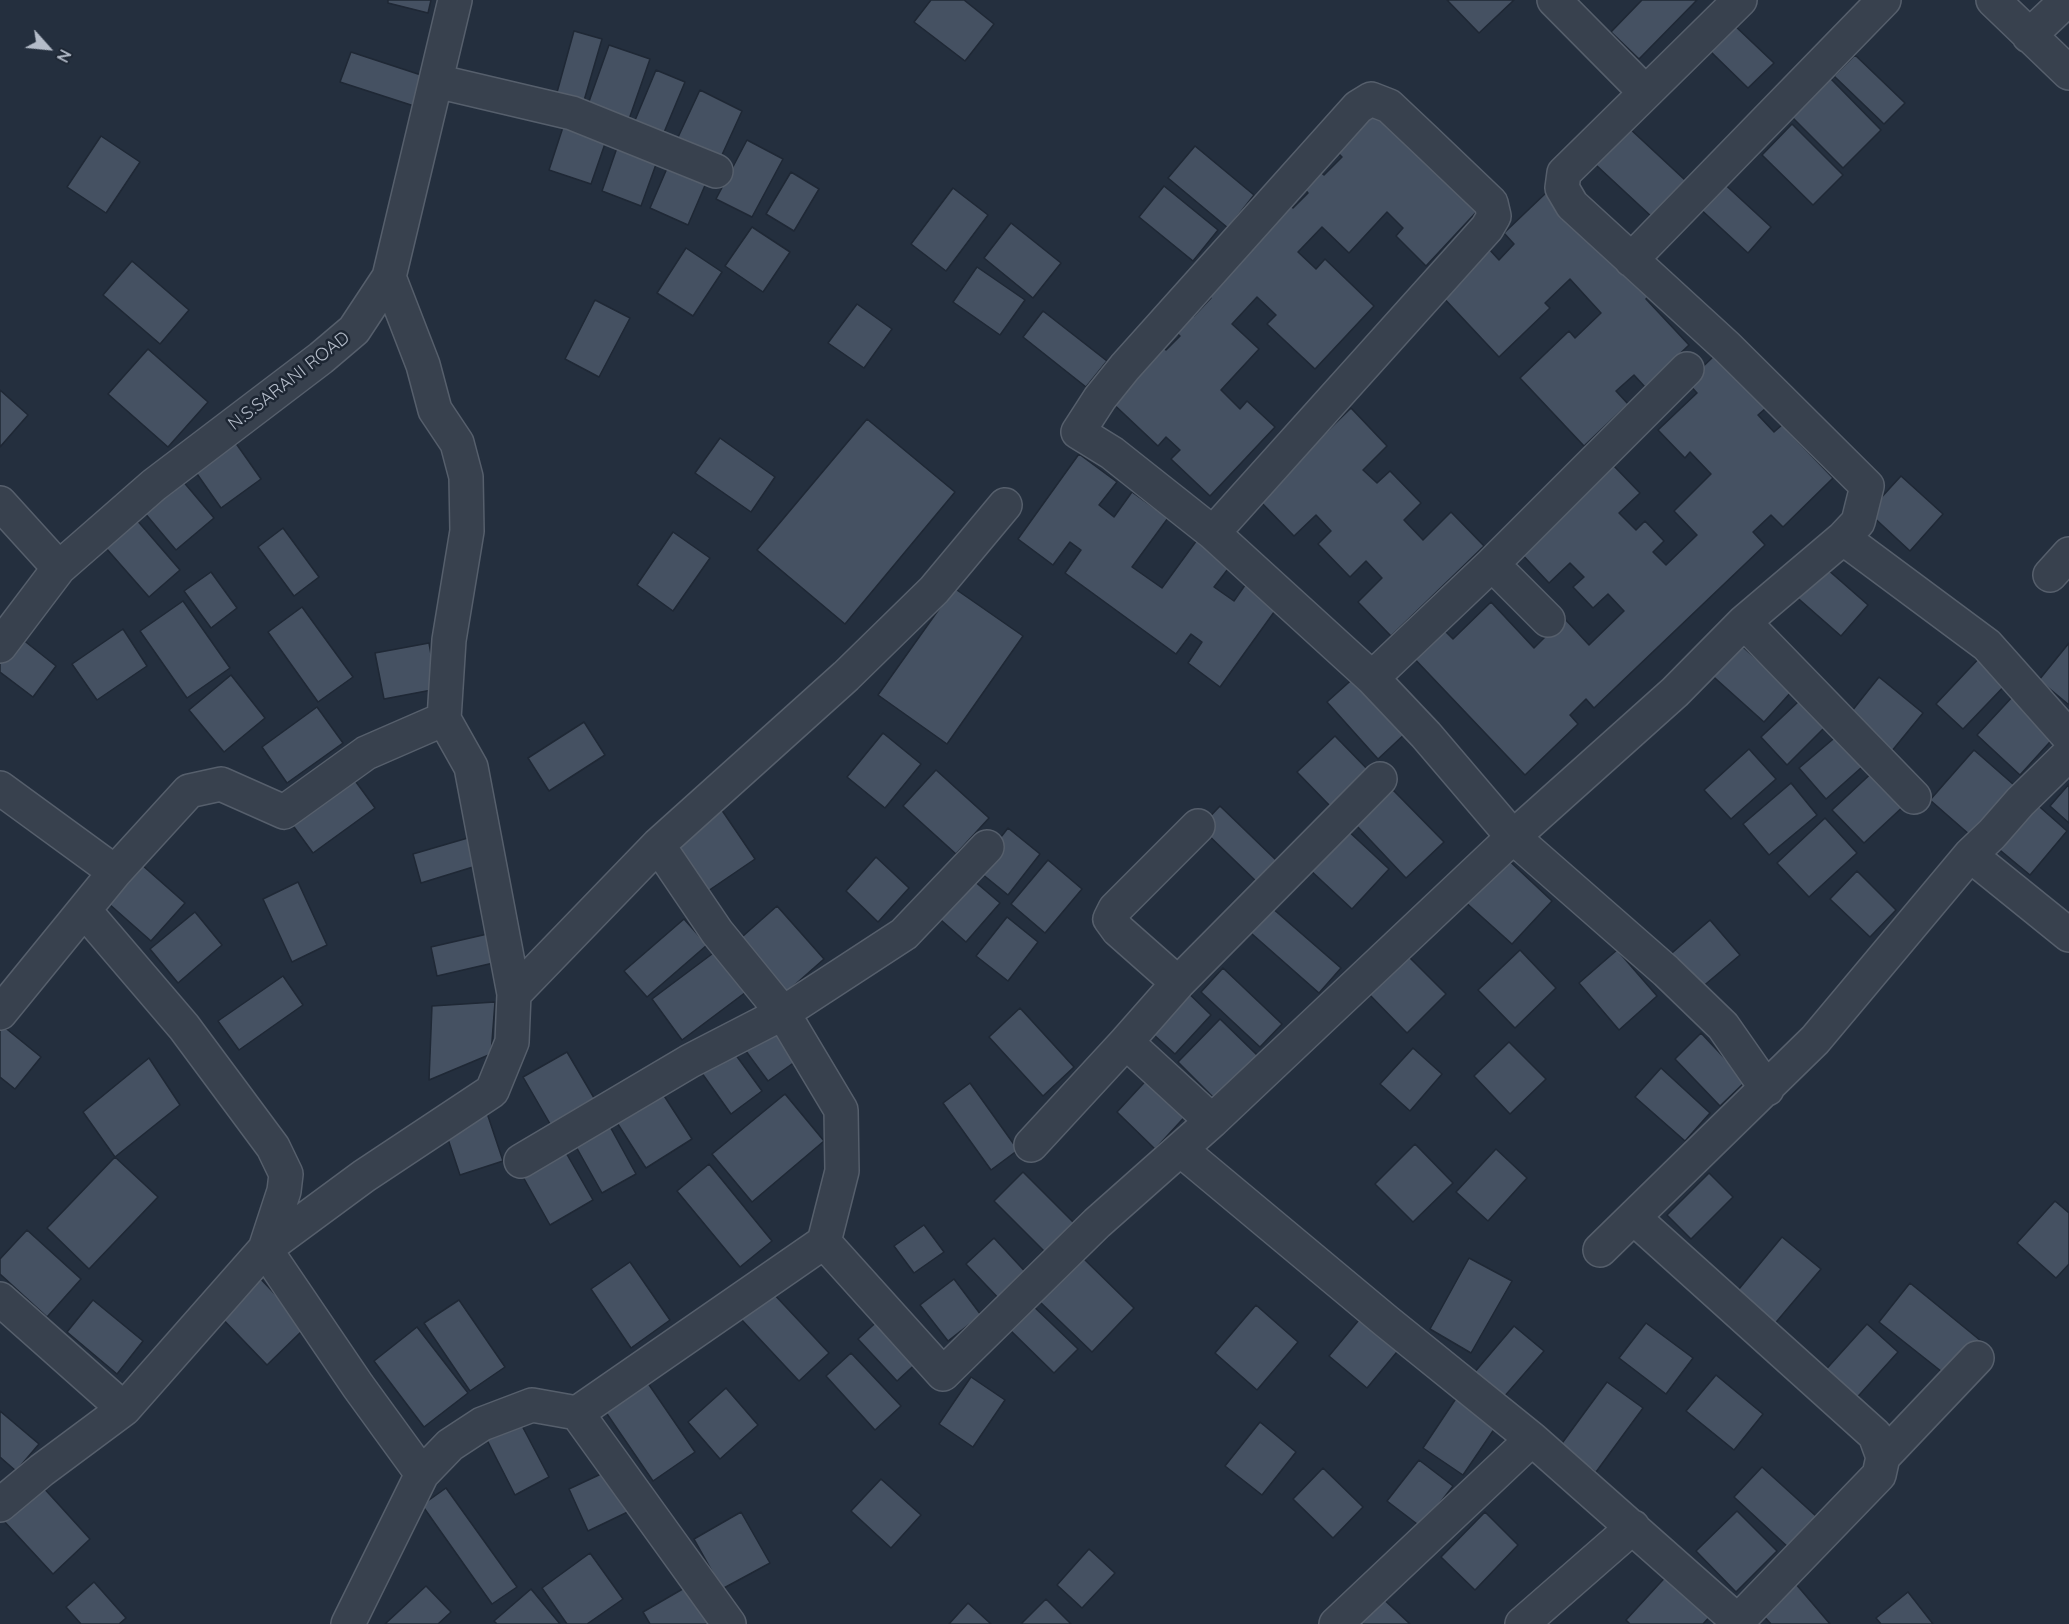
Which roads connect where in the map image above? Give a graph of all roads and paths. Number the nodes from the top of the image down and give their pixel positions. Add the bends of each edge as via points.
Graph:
1 (455, 0) edge
2 (1554, 0) edge
3 (1740, 0) edge
4 (1884, 0) edge
5 (1993, 0) edge
6 (2067, 0) edge
7 (2030, 36) junction
8 (2069, 73) edge
9 (436, 81) junction
10 (1645, 92) junction
11 (716, 171) dead end
12 (1631, 260) junction
13 (389, 277) junction
14 (1686, 369) dead end
15 (0, 503) edge
16 (1005, 505) dead end
17 (1213, 533) junction
18 (1843, 538) junction
19 (1492, 564) junction
20 (59, 568) junction
21 (1548, 620) dead end
22 (1744, 622) junction
23 (0, 646) edge
24 (1372, 678) junction
25 (444, 718) junction
26 (2069, 737) edge
27 (2069, 754) edge
28 (1380, 779) dead end
29 (0, 788) edge
30 (1914, 797) dead end
31 (1198, 826) dead end
32 (1513, 837) junction
33 (658, 845) junction
34 (987, 847) dead end
35 (1970, 855) junction
36 (115, 872) junction
37 (84, 910) junction
38 (2069, 935) edge
39 (1178, 983) junction
40 (514, 994) junction
41 (783, 1012) junction
42 (0, 1013) edge
43 (1126, 1042) junction
44 (1767, 1089) junction
45 (1212, 1121) junction
46 (1031, 1145) dead end
47 (1181, 1150) junction
48 (521, 1161) dead end
49 (1634, 1218) junction
50 (824, 1242) junction
51 (265, 1249) junction
52 (1600, 1250) dead end
53 (0, 1299) edge
54 (1977, 1358) dead end
55 (124, 1409) junction
56 (577, 1413) junction
57 (1532, 1438) junction
58 (1883, 1457) junction
59 (422, 1474) junction
60 (0, 1505) edge
61 (1633, 1527) junction
62 (1739, 1623) edge
63 (348, 1624) edge
64 (729, 1624) edge
65 (1336, 1624) edge
66 (1522, 1624) edge

1 - 9 street, N.S.SARANI ROAD
2 - 10 street
3 - 10 street
4 - 12 street
5 - 7 street
6 - 7 street
7 - 8 street
9 - 11 street via 572,113
9 - 13 street, N.S.SARANI ROAD
10 - 12 street via 1564,173 1562,188 1572,205
12 - 18 street via 1727,347 1867,486 1858,522
13 - 20 street, N.S.SARANI ROAD via 354,330 154,484
13 - 25 street via 423,365 435,410 457,443 466,477 467,531 449,640
14 - 19 street
15 - 20 street
16 - 33 street via 934,590
17 - 17 street via 1494,216 1491,203 1425,140 1389,106 1371,99 1358,107 1125,366 1078,432 1112,453
17 - 24 street
18 - 22 street
18 - 26 street via 1987,645
19 - 21 street
19 - 24 street
20 - 23 street, N.S.SARANI ROAD
22 - 30 street
22 - 32 street via 1675,692
24 - 32 street
25 - 36 street via 366,753 284,812 221,784 189,791
25 - 40 street via 471,767
27 - 35 street
28 - 39 street
29 - 36 street
31 - 39 street via 1115,909 1110,919
32 - 44 street via 1715,1018
32 - 45 street
33 - 40 street
33 - 41 street via 717,932
34 - 41 street via 904,934
35 - 38 street
35 - 44 street via 1815,1040
36 - 37 street
37 - 42 street
37 - 51 street via 184,1027 273,1147 286,1174
39 - 43 street
40 - 51 street via 512,1042 492,1091 364,1176
41 - 48 street via 690,1061
41 - 50 street via 841,1110 842,1172
43 - 45 street
43 - 46 street
44 - 49 street
45 - 47 street
47 - 50 street via 1097,1223 943,1374
47 - 57 street
49 - 52 street
49 - 58 street via 1875,1435
50 - 56 street
51 - 55 street
51 - 59 street
53 - 55 street
54 - 58 street
55 - 60 street
56 - 59 street via 532,1405 512,1412 482,1424 450,1445
56 - 64 street
57 - 61 street
57 - 65 street
58 - 62 street via 1880,1475
59 - 63 street
61 - 62 street
61 - 66 street

